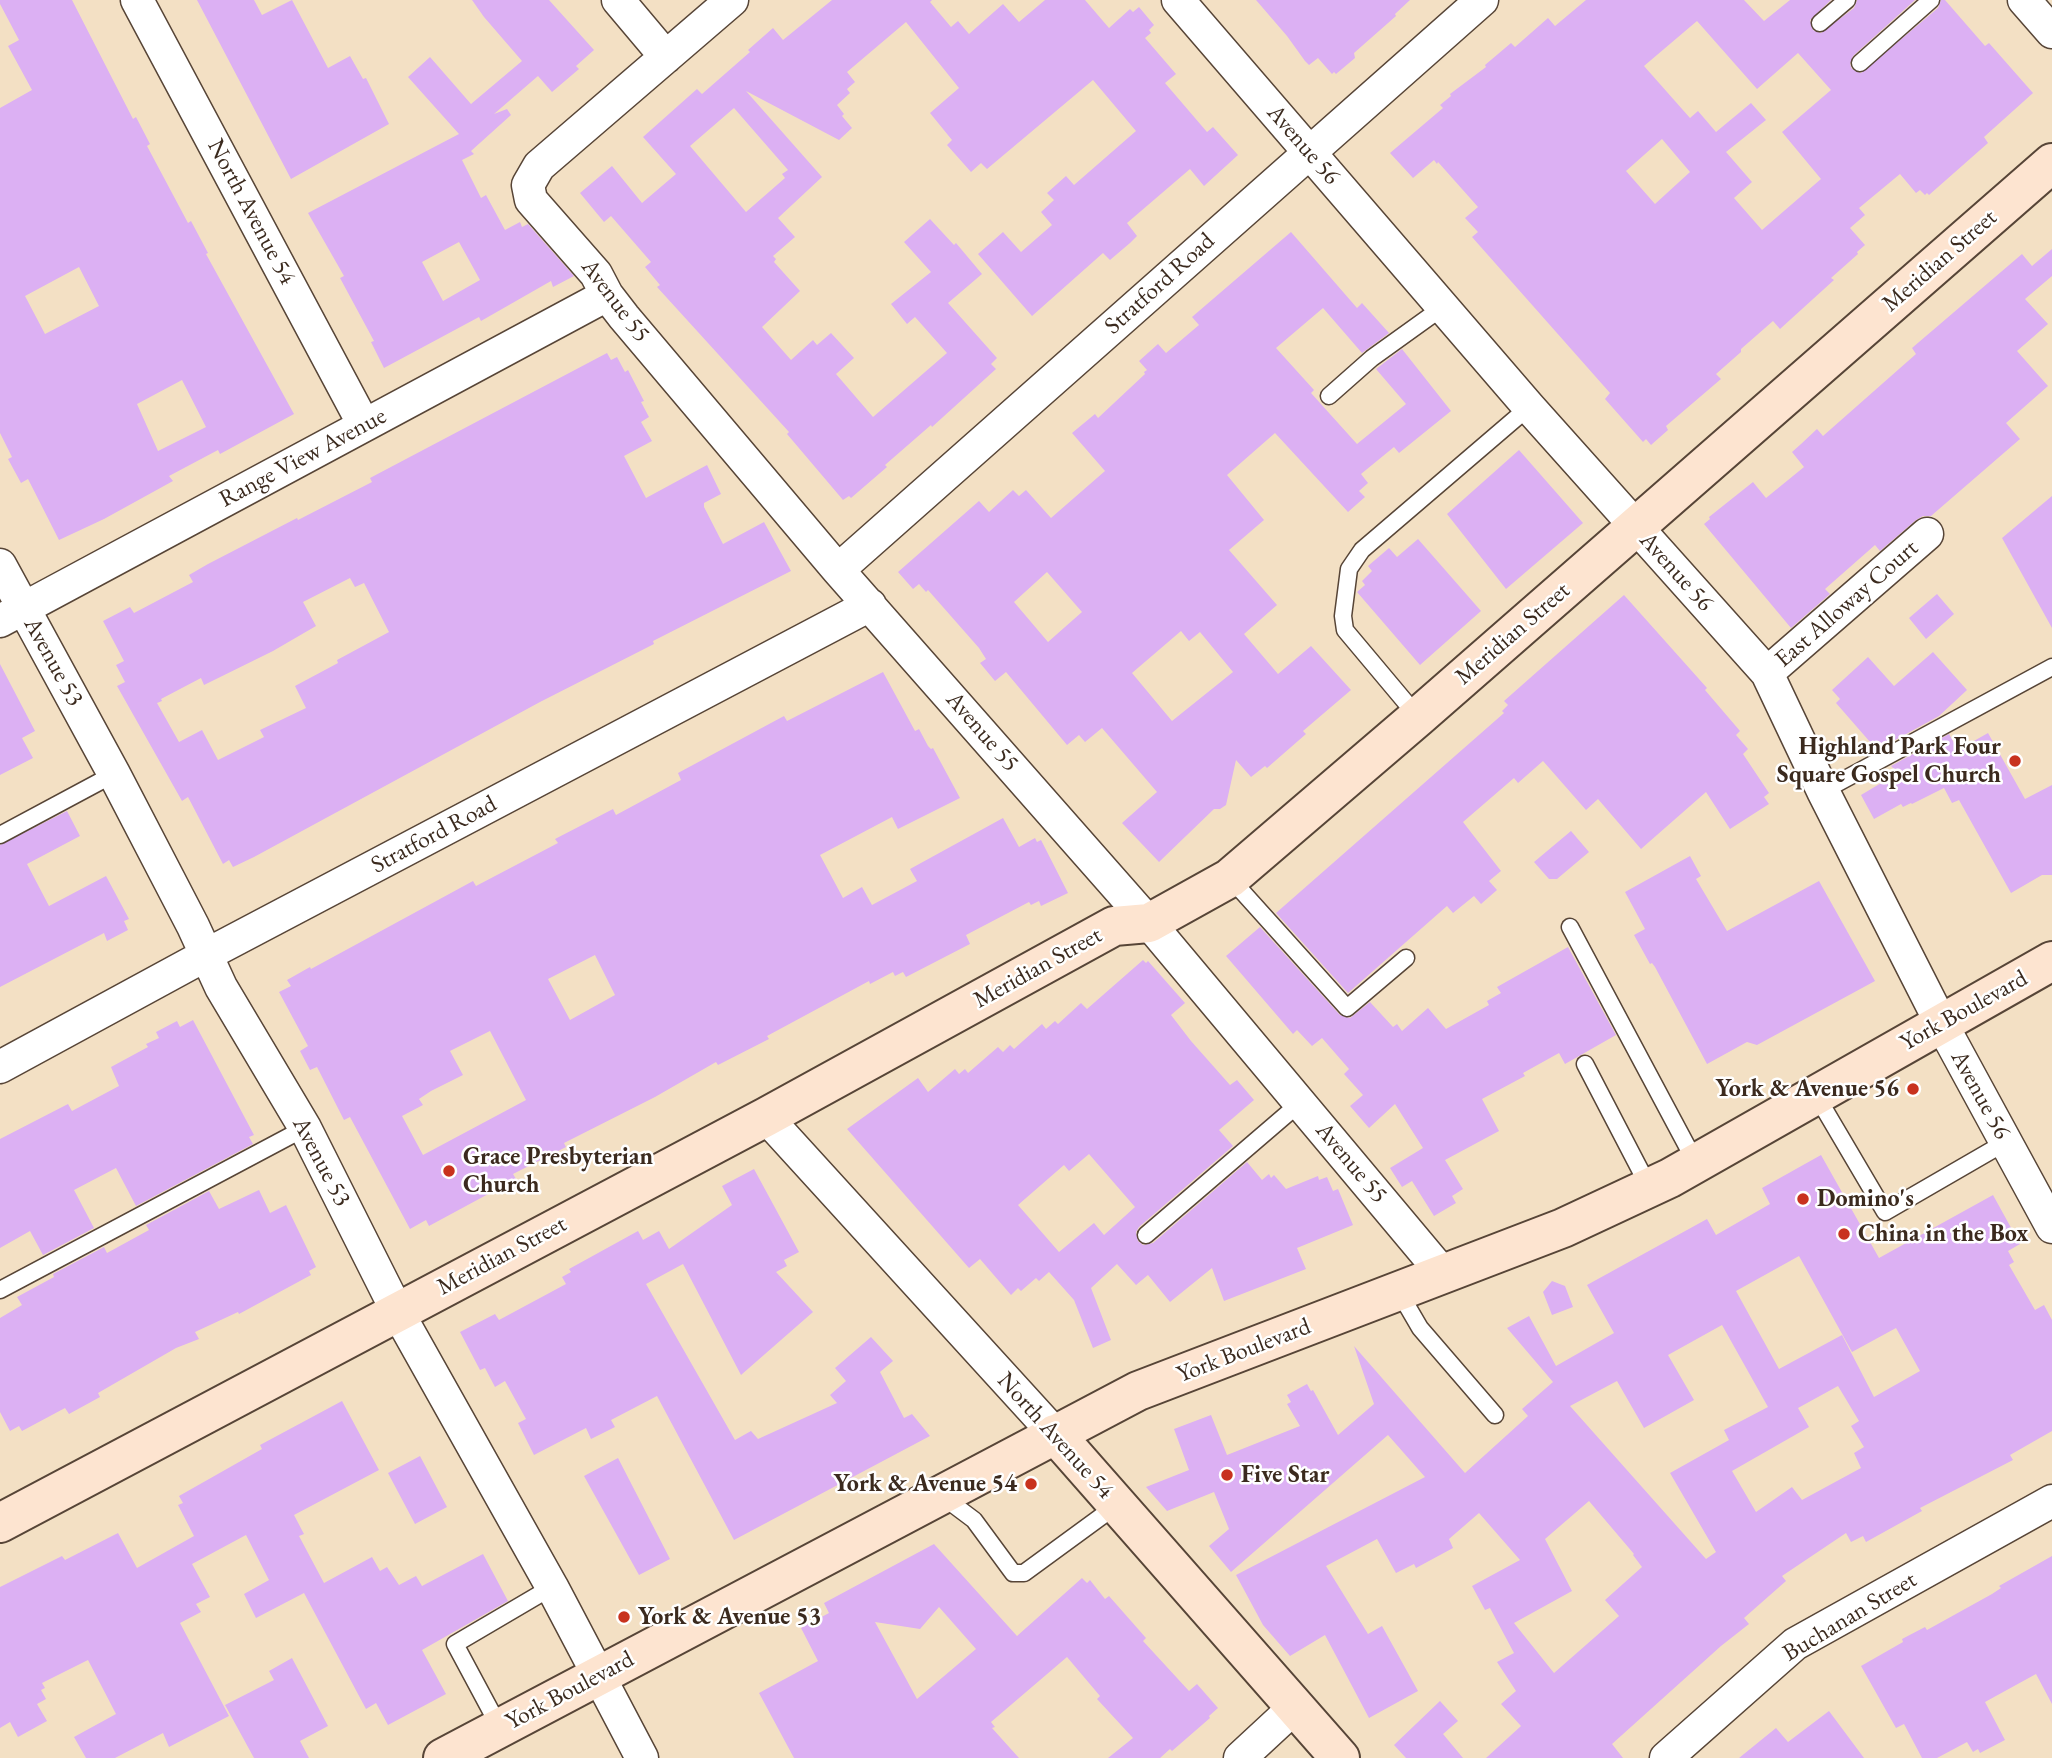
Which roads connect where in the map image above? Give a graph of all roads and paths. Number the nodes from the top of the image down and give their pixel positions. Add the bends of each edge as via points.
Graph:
1 (137, 0) edge
2 (618, 0) edge
3 (732, 0) edge
4 (1178, 0) edge
5 (1482, 0) edge
6 (1847, 0) edge
7 (1931, 0) edge
8 (2024, 0) edge
9 (1820, 23) dead end
10 (2052, 32) edge
11 (666, 57) junction
12 (1860, 63) dead end
13 (1309, 152) junction
14 (2052, 163) edge
15 (607, 295) junction
16 (1443, 307) junction
17 (1329, 396) dead end
18 (1529, 407) junction
19 (364, 425) junction
20 (1636, 527) junction
21 (1927, 534) dead end
22 (0, 565) edge
23 (838, 570) junction
24 (870, 605) junction
25 (12, 615) edge
26 (2052, 667) edge
27 (1767, 673) junction
28 (1418, 717) junction
29 (114, 774) junction
30 (1823, 791) junction
31 (0, 835) edge
32 (1230, 878) junction
33 (1149, 923) junction
34 (1570, 927) dead end
35 (206, 955) junction
36 (1406, 958) dead end
37 (2052, 961) edge
38 (1941, 1023) junction
39 (1585, 1064) dead end
40 (0, 1067) edge
41 (1815, 1095) junction
42 (1301, 1102) junction
43 (766, 1117) junction
44 (305, 1128) junction
45 (2006, 1142) junction
46 (1696, 1163) junction
47 (1649, 1188) junction
48 (2052, 1227) edge
49 (1146, 1235) dead end
50 (1444, 1275) junction
51 (0, 1290) edge
52 (1399, 1292) junction
53 (397, 1311) junction
54 (1495, 1415) dead end
55 (1055, 1434) junction
56 (940, 1495) junction
57 (2052, 1501) edge
58 (1117, 1505) junction
59 (0, 1522) edge
60 (552, 1587) junction
61 (600, 1675) junction
62 (1295, 1707) junction
63 (500, 1728) junction
64 (443, 1758) edge
65 (642, 1758) edge
66 (1240, 1758) edge
67 (1340, 1758) edge
68 (1666, 1758) edge

1 - 19 street, North Avenue 54
2 - 11 street
3 - 11 street
4 - 13 street, Avenue 56
5 - 13 street, Stratford Road
6 - 9 lane
7 - 12 lane
8 - 10 street
11 - 15 street, Avenue 55 via 539,166 528,185 531,200 596,274
13 - 16 street, Avenue 56
13 - 23 street, Stratford Road
14 - 20 street, Meridian Street
15 - 19 street, Range View Avenue
15 - 23 street, Avenue 55
16 - 17 lane via 1371,358
16 - 18 street, Avenue 56
18 - 20 street, Avenue 56
18 - 28 lane via 1362,550 1349,569 1345,630
19 - 25 street, Range View Avenue
20 - 27 street, Avenue 56
20 - 28 street, Meridian Street
21 - 27 street, East Alloway Court
22 - 25 street, Avenue 53
23 - 24 street, Avenue 55
24 - 33 street, Avenue 55
24 - 35 street, Stratford Road
25 - 29 street, Avenue 53
26 - 30 lane
27 - 30 street, Avenue 56
28 - 32 street, Meridian Street
29 - 31 lane
29 - 35 street, Avenue 53
30 - 38 street, Avenue 56
32 - 33 street, Meridian Street
32 - 36 lane via 1347,1008
33 - 42 street, Avenue 55
33 - 43 street, Meridian Street via 1114,926
34 - 46 lane
35 - 40 street, Stratford Road
35 - 44 street, Avenue 53
37 - 38 street, York Boulevard
38 - 41 street, York Boulevard
38 - 45 street, Avenue 56
39 - 47 lane
41 - 45 lane via 1885,1212
41 - 46 street, York Boulevard
42 - 49 lane
42 - 50 street, Avenue 55
43 - 53 street, Meridian Street
43 - 55 street, North Avenue 54
44 - 51 lane
44 - 53 street, Avenue 53
45 - 48 street, Avenue 56
46 - 47 street, York Boulevard
47 - 50 street, York Boulevard
50 - 52 street, York Boulevard
52 - 54 lane via 1420,1328
52 - 55 street, York Boulevard via 1138,1391
53 - 59 street, Meridian Street
53 - 60 street, Avenue 53
55 - 56 street, York Boulevard
55 - 58 street, North Avenue 54
56 - 58 lane via 974,1520 1013,1573 1024,1573
56 - 61 street, York Boulevard
57 - 68 street, Buchanan Street via 1796,1644
58 - 62 street, North Avenue 54
60 - 61 street, Avenue 53
60 - 63 lane via 455,1644
61 - 63 street, York Boulevard
61 - 65 street, Avenue 53
62 - 66 street
62 - 67 street, North Avenue 54
63 - 64 street, York Boulevard

